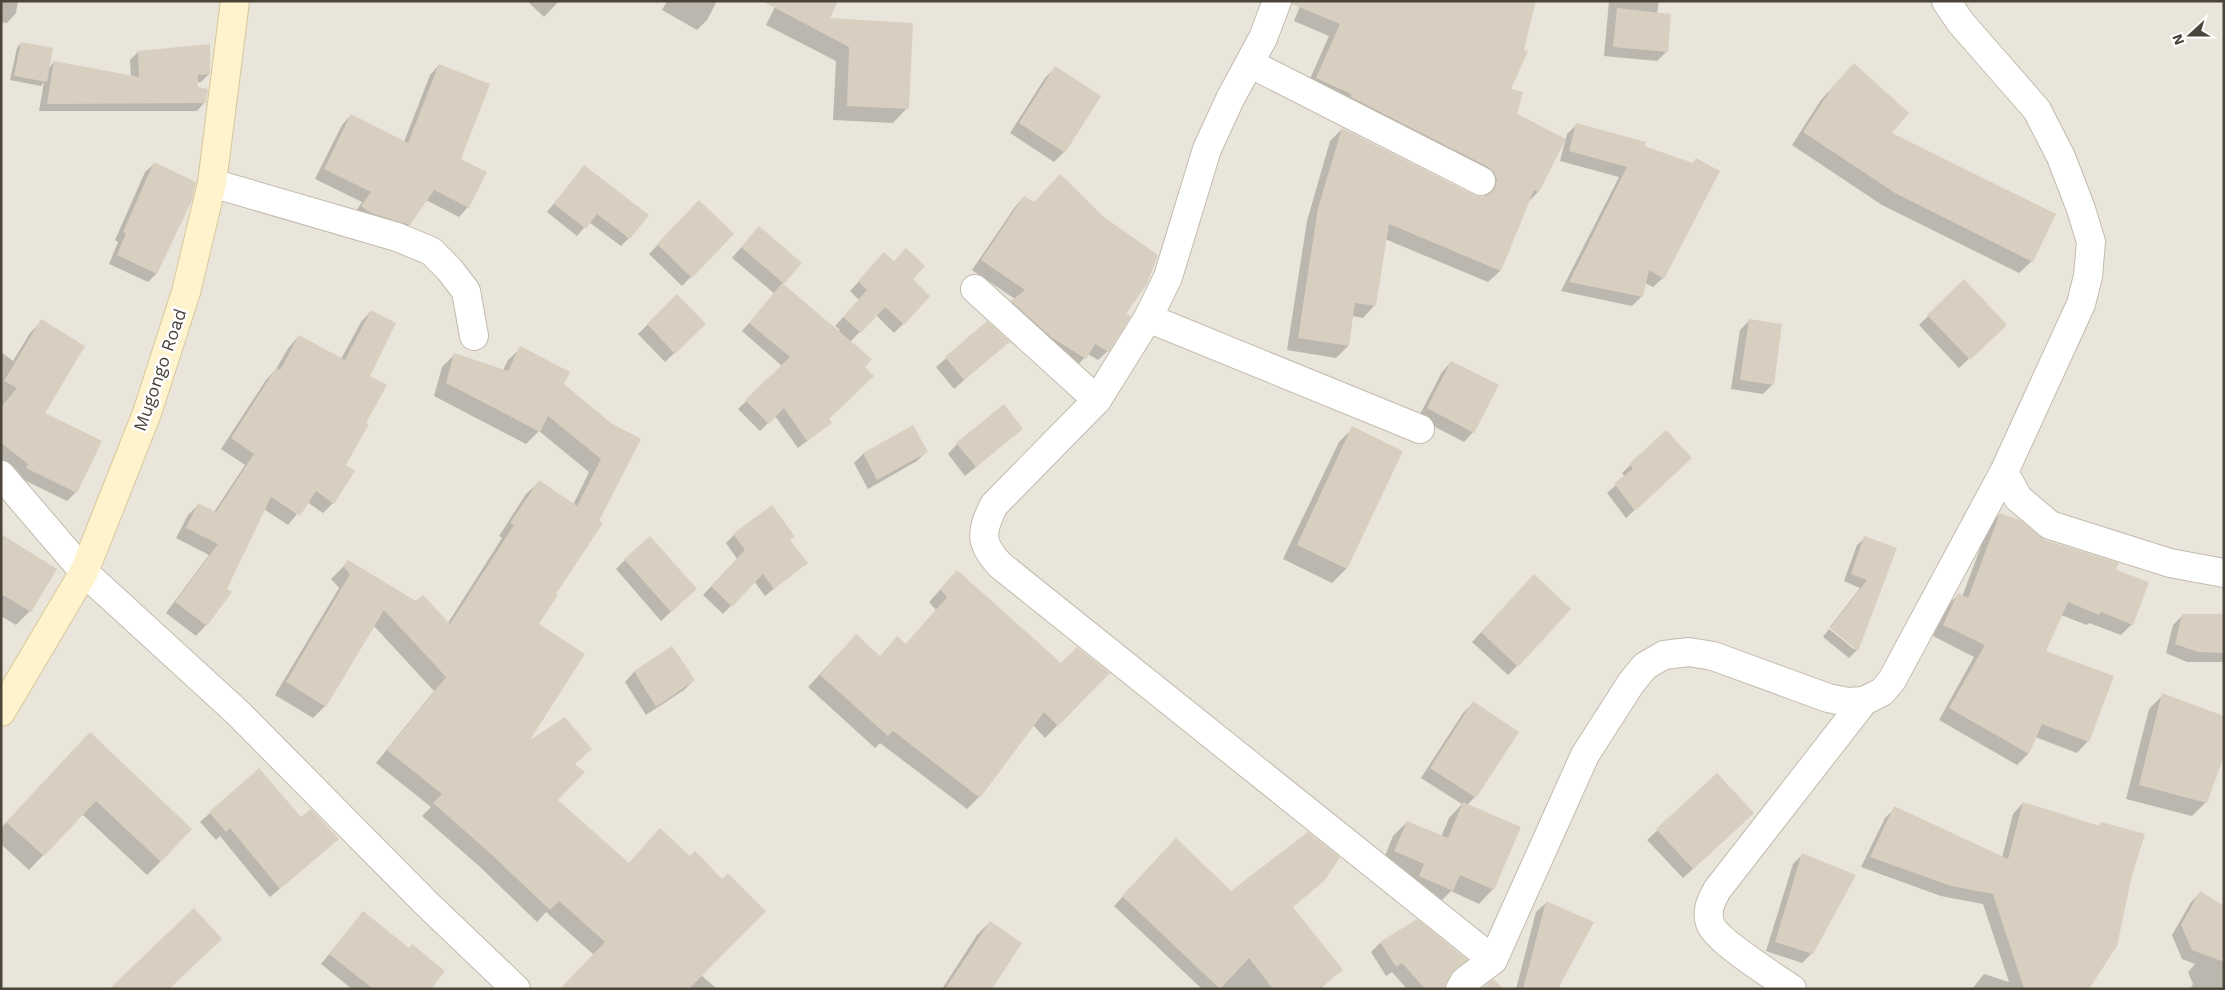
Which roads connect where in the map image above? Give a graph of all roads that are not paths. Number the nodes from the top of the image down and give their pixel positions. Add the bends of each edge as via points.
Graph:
1 (235, 1) edge
2 (1277, 1) edge
3 (1946, 1) edge
4 (1250, 64) junction
5 (1481, 181) dead end
6 (212, 183) junction
7 (975, 289) dead end
8 (1148, 318) junction
9 (474, 336) dead end
10 (1097, 400) junction
11 (1420, 429) dead end
12 (2004, 472) junction
13 (1, 476) edge
14 (84, 572) junction
15 (2224, 573) edge
16 (1864, 700) junction
17 (1, 712) edge
18 (1493, 960) junction
19 (516, 989) edge
20 (1460, 989) edge
21 (1792, 989) edge

1 - 6 street, Mugongo Road
2 - 4 street
3 - 12 street via 1961,23 2037,110 2061,157 2091,242 2081,304
4 - 5 street
4 - 8 street via 1207,149 1168,277
6 - 9 street via 398,237 431,251 466,291
6 - 14 street, Mugongo Road via 186,292 147,412
7 - 10 street
8 - 10 street
8 - 11 street
10 - 18 street via 994,505 985,523 983,539 989,552 1000,565
12 - 15 street via 2018,498 2050,525 2170,563
12 - 16 street via 1892,680 1882,692
13 - 14 street
14 - 17 street, Mugongo Road
14 - 19 street via 238,713
16 - 18 street via 1848,702 1828,698 1714,656 1689,652 1664,655 1645,666 1585,755
16 - 21 street via 1710,902 1710,926 1720,938
18 - 20 street via 1465,981

